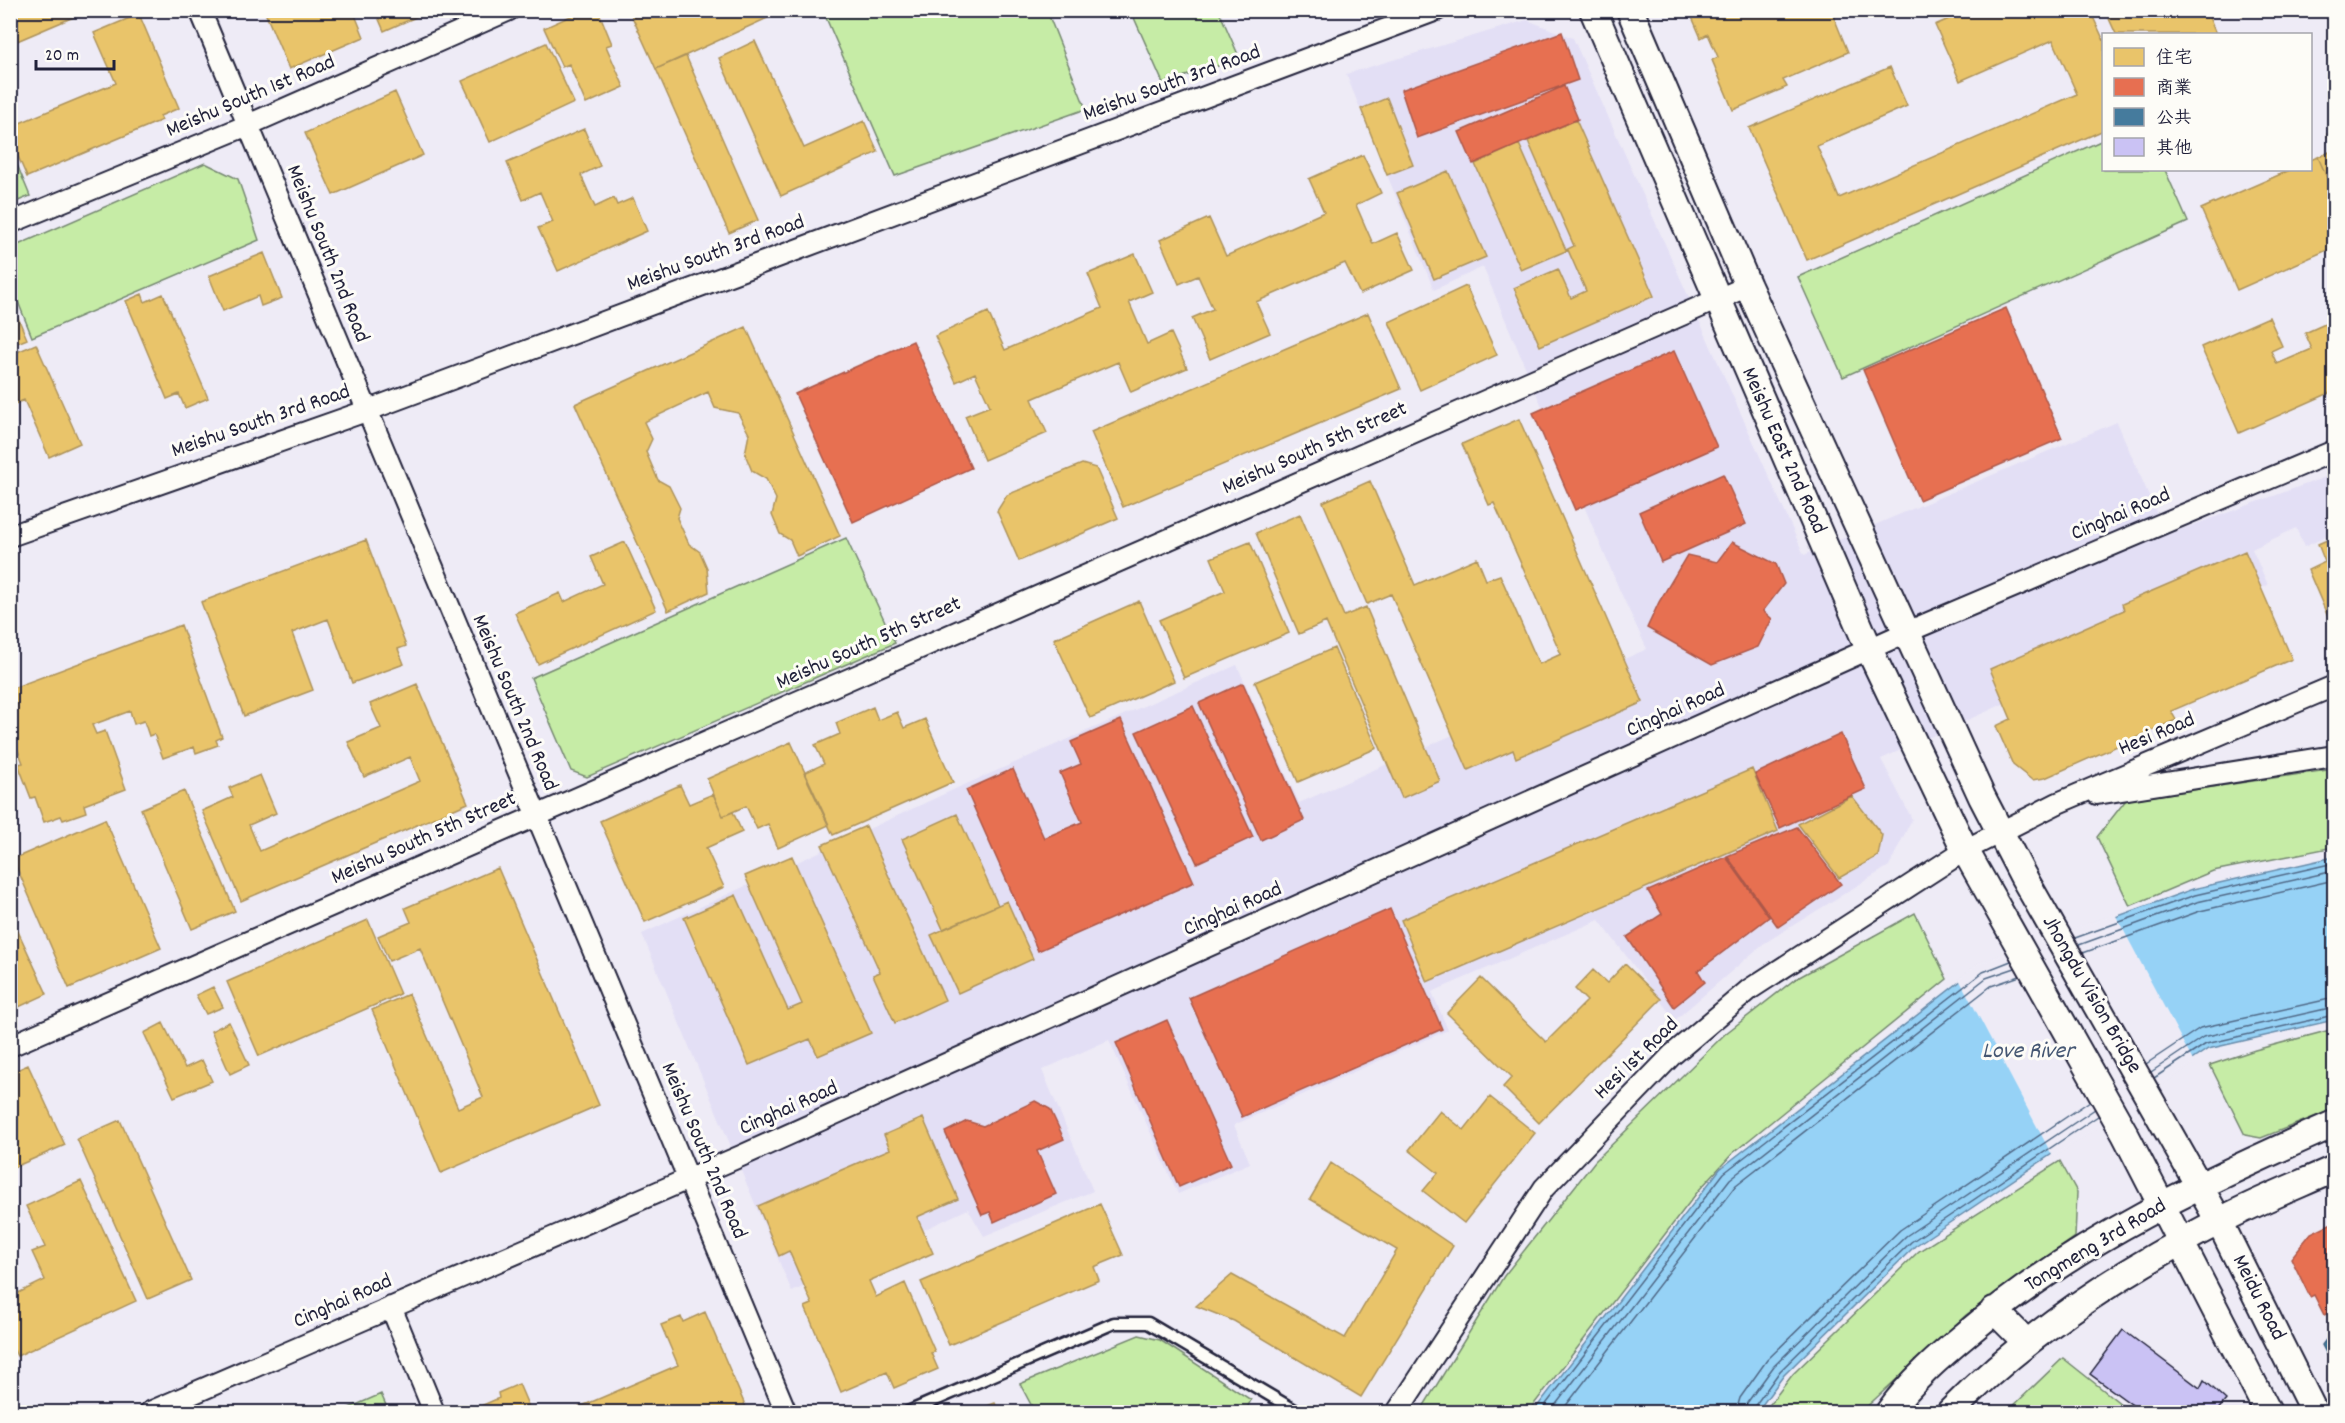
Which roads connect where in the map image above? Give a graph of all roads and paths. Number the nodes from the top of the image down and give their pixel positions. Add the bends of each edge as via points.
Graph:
1 (200, 10) edge
2 (509, 10) edge
3 (1437, 10) edge
4 (1593, 10) edge
5 (1630, 10) edge
6 (248, 125) junction
7 (10, 223) edge
8 (1748, 286) junction
9 (1716, 300) junction
10 (366, 411) junction
11 (2334, 451) edge
12 (10, 536) edge
13 (1906, 632) junction
14 (1870, 651) junction
15 (2334, 686) edge
16 (2334, 756) edge
17 (2068, 799) junction
18 (535, 816) junction
19 (2000, 832) junction
20 (1965, 850) junction
21 (2019, 868) joint
22 (1984, 887) joint
23 (10, 1046) edge
24 (2334, 1124) edge
25 (2334, 1169) edge
26 (689, 1179) junction
27 (2198, 1186) junction
28 (2160, 1205) junction
29 (2218, 1221) junction
30 (2181, 1242) junction
31 (391, 1307) junction
32 (1994, 1310) junction
33 (2026, 1343) junction
34 (150, 1413) edge
35 (434, 1413) edge
36 (786, 1413) edge
37 (908, 1413) edge
38 (1298, 1413) edge
39 (1397, 1413) edge
40 (1889, 1413) edge
41 (1950, 1413) edge
42 (2268, 1413) edge
43 (2314, 1413) edge

1 - 6 street, Meishu South 2nd Road
2 - 6 street, Meishu South 1st Road
3 - 10 street, Meishu South 3rd Road
4 - 9 street, Meishu East 2nd Road
5 - 8 street, Meishu East 2nd Road
6 - 7 street, Meishu South 1st Road
6 - 10 street, Meishu South 2nd Road
8 - 9 street, Meishu South 5th Street
8 - 13 street, Meishu East 2nd Road
9 - 14 street, Meishu East 2nd Road
9 - 18 street, Meishu South 5th Street
10 - 12 street, Meishu South 3rd Road
10 - 18 street, Meishu South 2nd Road
11 - 13 street, Cinghai Road
13 - 14 street, Cinghai Road
13 - 19 street, Meishu East 2nd Road
14 - 20 street, Meishu East 2nd Road
14 - 26 street, Cinghai Road
15 - 17 street, Hesi Road
16 - 17 street
17 - 19 street, Hesi Road
18 - 23 street, Meishu South 5th Street
18 - 26 street, Meishu South 2nd Road
19 - 20 street, Hesi 1st Road
19 - 21 street, Meishu East 2nd Road
20 - 22 street, Meishu East 2nd Road
20 - 39 street, Hesi 1st Road via 1749,989 1672,1055 1544,1188
21 - 27 street, Jhongdu Vision Bridge
22 - 28 street, Jhongdu Vision Bridge via 2125,1134
24 - 27 street, Tongmeng 3rd Road
25 - 29 street, Tongmeng 3rd Road
26 - 31 street, Cinghai Road
26 - 36 street, Meishu South 2nd Road
27 - 28 street, Tongmeng 3rd Road
27 - 29 street, Meidu Road
28 - 30 street, Meidu Road
28 - 32 street, Tongmeng 3rd Road
29 - 30 street, Tongmeng 3rd Road
29 - 43 street, Meidu Road
30 - 33 street, Tongmeng 3rd Road
30 - 42 street, Meidu Road
31 - 34 street, Cinghai Road
31 - 35 street
32 - 33 street
32 - 40 street, Tongmeng 3rd Road via 1943,1353
33 - 41 street, Tongmeng 3rd Road
37 - 38 lane via 1114,1323 1148,1323

